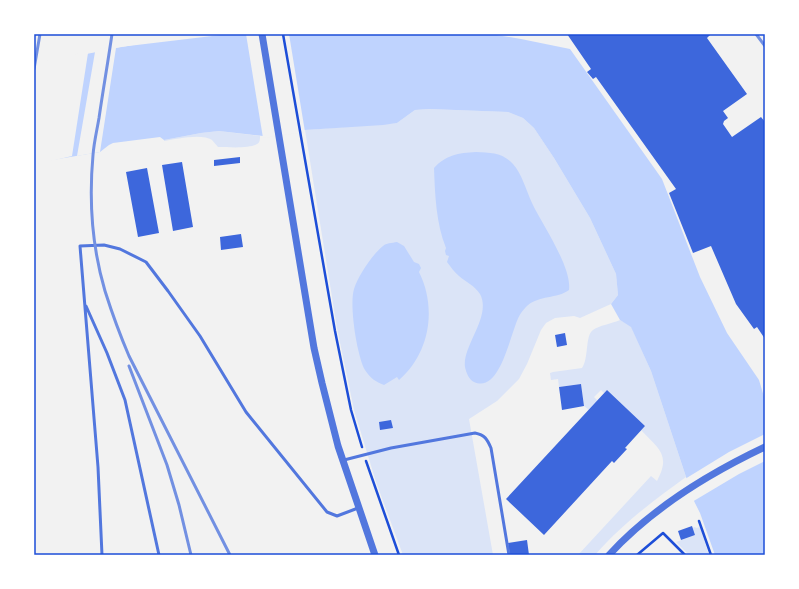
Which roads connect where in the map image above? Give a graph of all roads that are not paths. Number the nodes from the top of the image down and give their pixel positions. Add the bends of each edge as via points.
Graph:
1 (262, 34) edge
2 (85, 304) junction
3 (765, 447) edge
4 (342, 460) junction
5 (358, 508) junction
6 (102, 555) edge
7 (159, 555) edge
8 (375, 555) edge
9 (509, 555) edge
10 (609, 555) edge

1 - 4 street via 322,383
2 - 5 lane via 80,246 104,245 120,249 146,262 200,336 246,412 326,512 337,516
2 - 6 lane
2 - 7 lane via 125,400
3 - 10 street via 711,475 668,503 633,531
4 - 5 street
4 - 9 lane via 475,433 481,434 487,438 491,448
5 - 8 street

